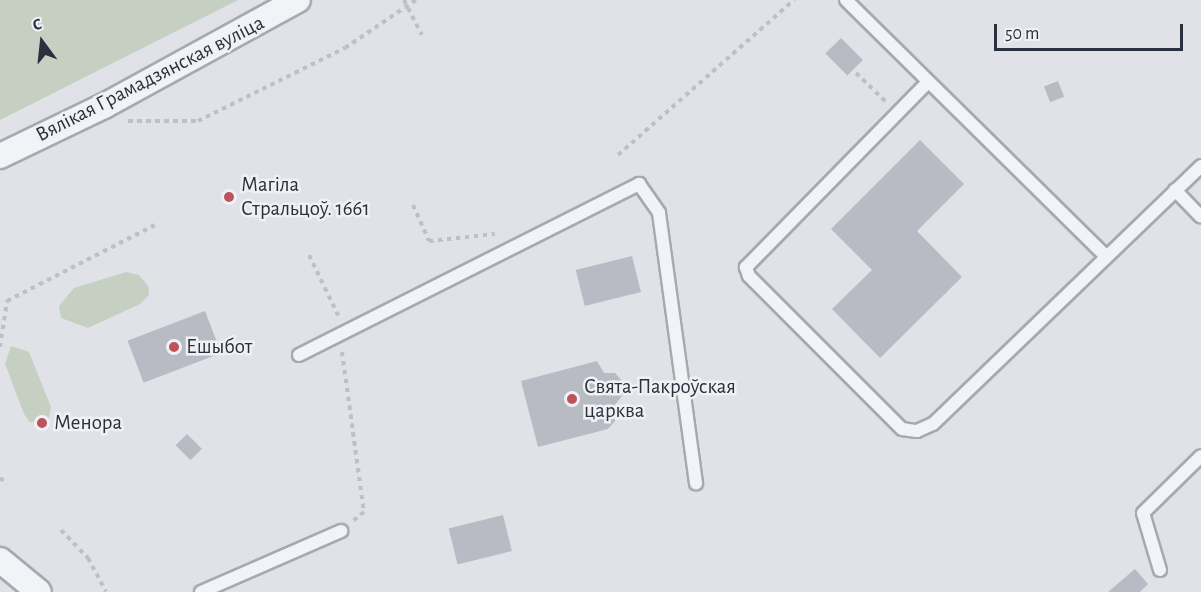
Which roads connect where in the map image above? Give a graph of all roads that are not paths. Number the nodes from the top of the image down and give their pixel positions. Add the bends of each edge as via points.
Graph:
1 (298, 0) edge
2 (846, 0) edge
3 (928, 82) junction
4 (0, 156) edge
5 (1201, 166) edge
6 (1175, 190) junction
7 (1201, 217) edge
8 (1105, 255) junction
9 (299, 355) dead end
10 (1201, 456) edge
11 (696, 483) dead end
12 (341, 531) road end
13 (0, 560) edge
14 (1160, 570) dead end
15 (39, 592) edge
16 (201, 592) edge

1 - 4 street, Вялікая Грамадзянская вуліца via 104,106
2 - 3 lane
3 - 8 lane
3 - 8 lane via 746,267 902,429 917,431 933,424
5 - 6 lane
6 - 7 lane
6 - 8 lane
9 - 11 lane via 639,184 659,213
10 - 14 lane via 1143,513
12 - 16 lane
13 - 15 street

